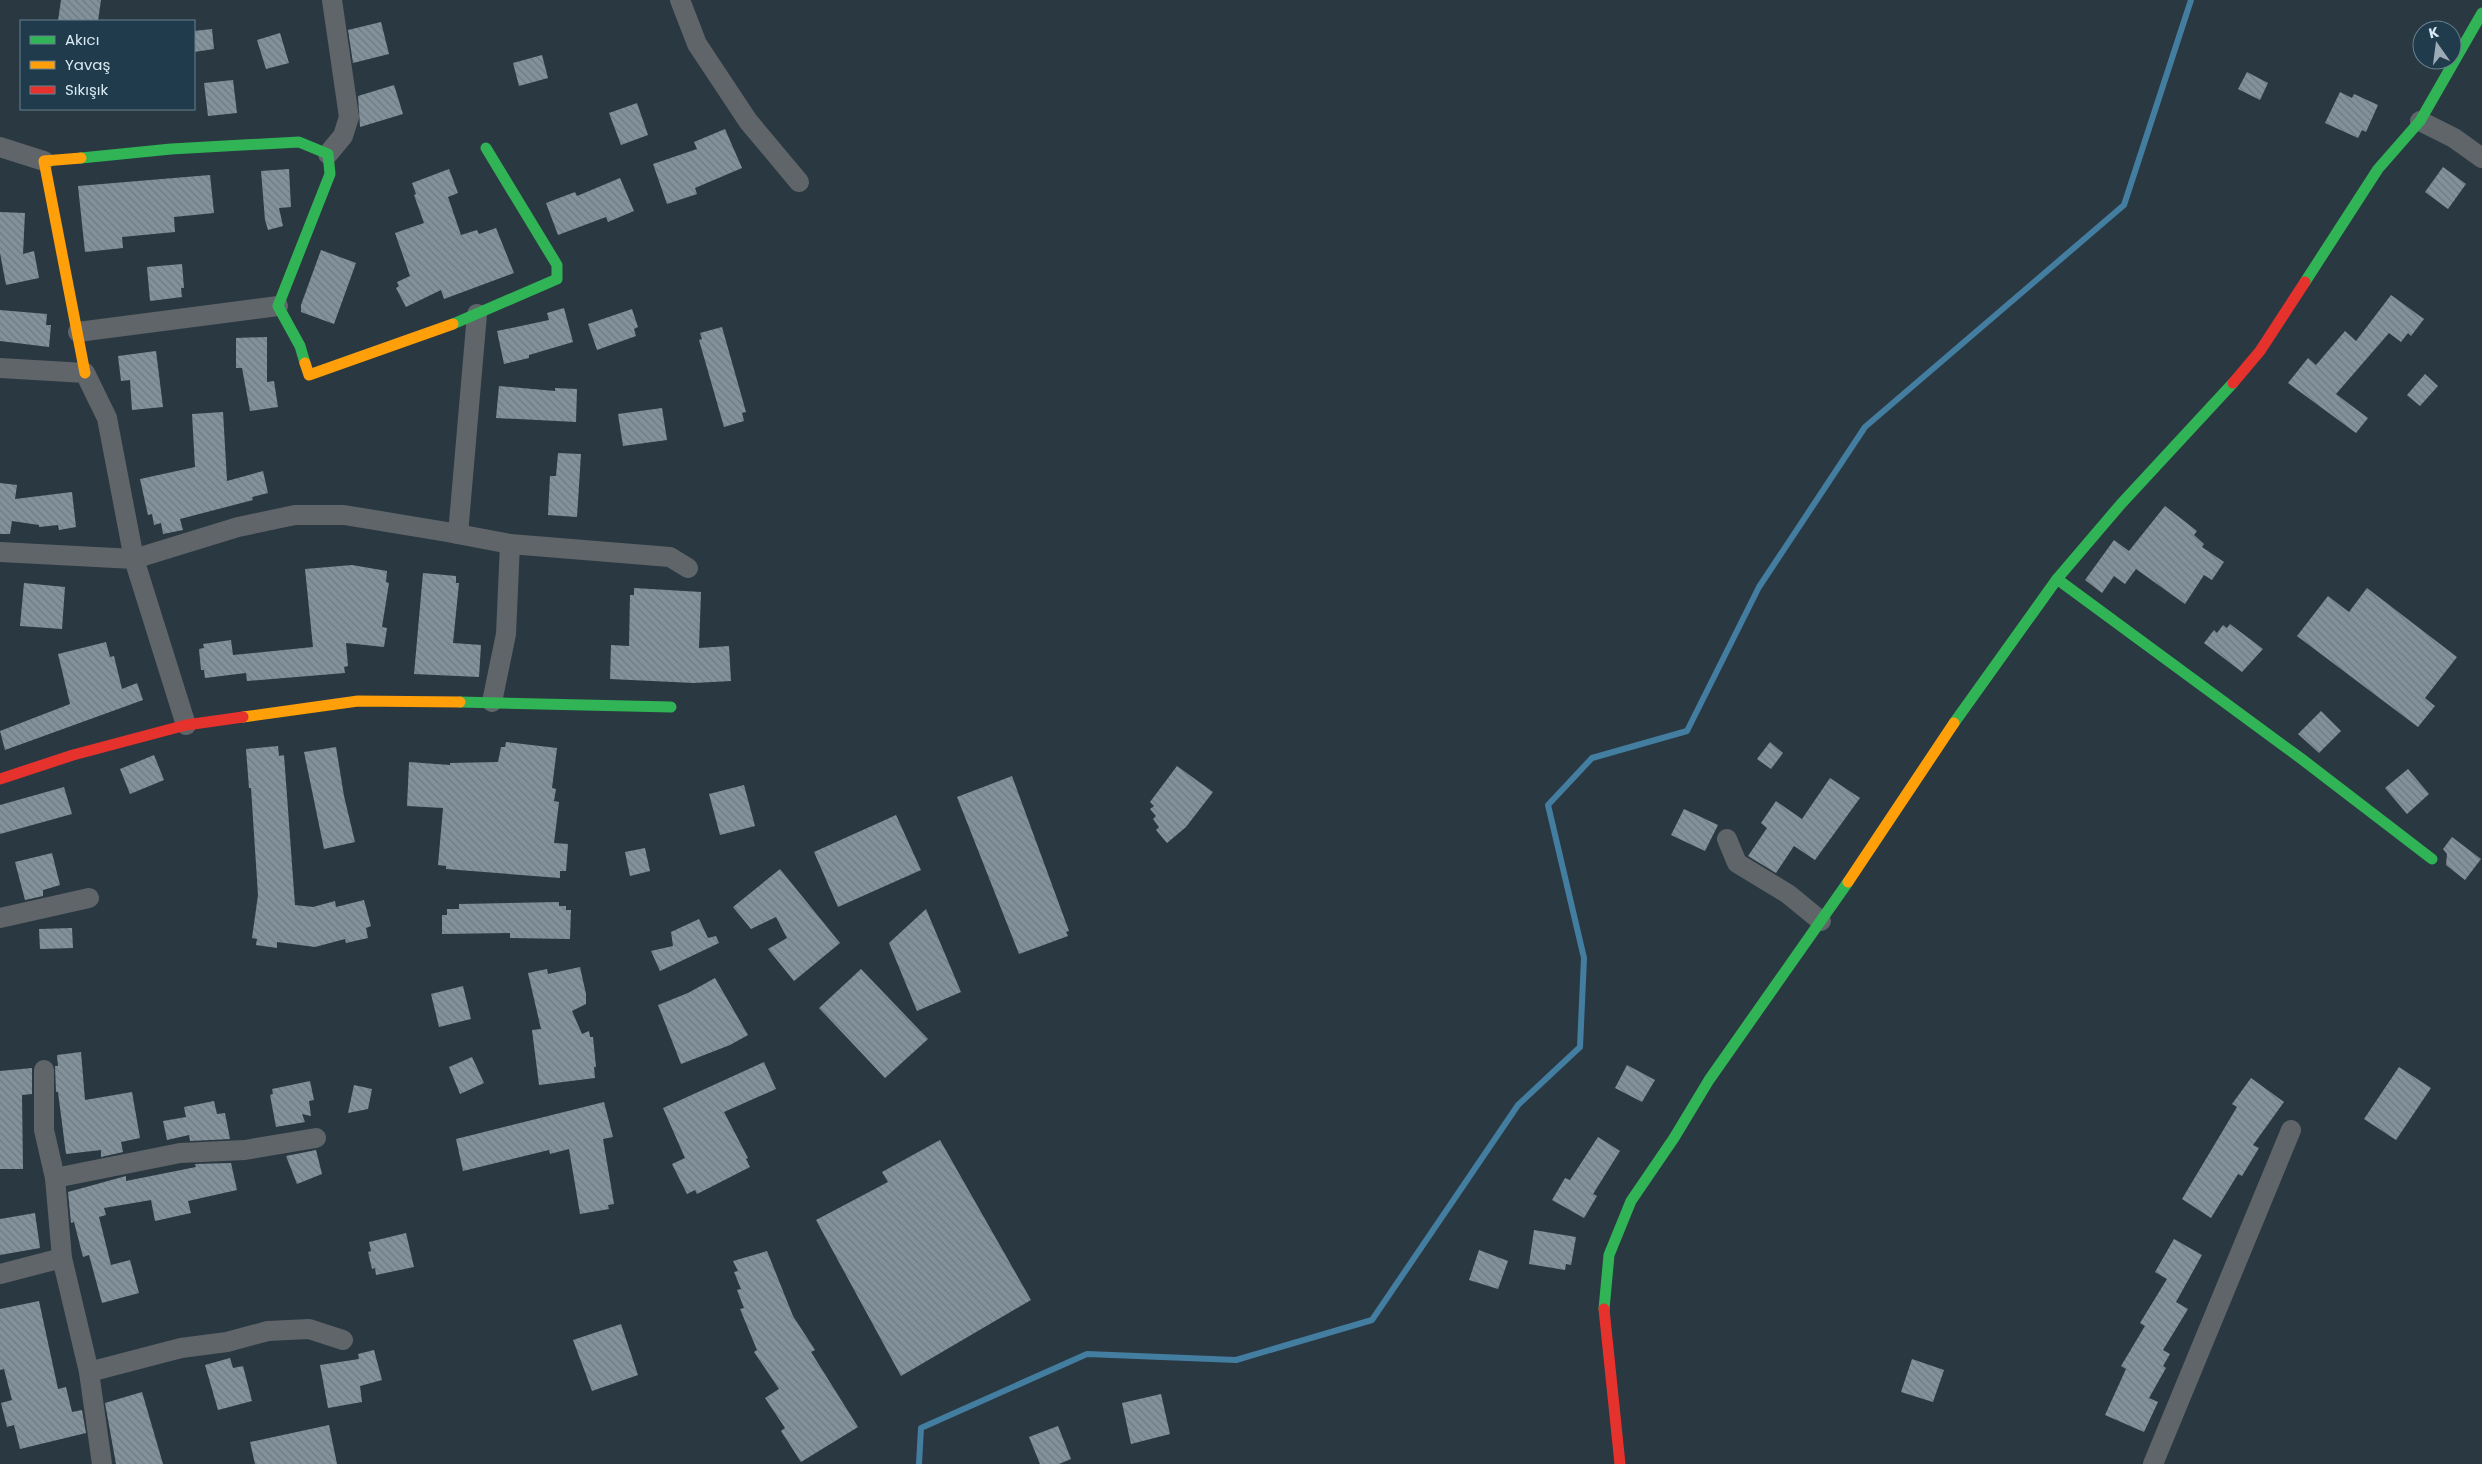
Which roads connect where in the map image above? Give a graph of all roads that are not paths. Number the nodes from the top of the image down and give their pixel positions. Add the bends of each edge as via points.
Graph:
1 (332, 0) edge
2 (680, 0) edge
3 (2482, 13) edge
4 (2420, 121) junction
5 (0, 147) edge
6 (486, 148) dead end
7 (328, 154) junction
8 (2482, 158) edge
9 (44, 161) junction
10 (799, 182) dead end
11 (278, 306) junction
12 (477, 314) junction
13 (78, 332) junction
14 (0, 368) edge
15 (85, 373) junction
16 (458, 534) junction
17 (510, 544) junction
18 (0, 552) edge
19 (134, 559) junction
20 (688, 568) dead end
21 (2057, 579) junction
22 (492, 702) junction
23 (671, 707) dead end
24 (186, 725) junction
25 (0, 779) edge
26 (1728, 839) dead end
27 (2432, 859) dead end
28 (90, 898) dead end
29 (0, 918) edge
30 (1821, 921) junction
31 (44, 1070) dead end
32 (2292, 1130) dead end
33 (316, 1138) dead end
34 (55, 1178) junction
35 (62, 1258) junction
36 (0, 1274) edge
37 (343, 1340) dead end
38 (90, 1372) junction
39 (102, 1464) edge
40 (1620, 1464) edge
41 (2153, 1464) edge

1 - 7 street via 349,117 343,136
2 - 10 street via 697,44 748,121
3 - 4 street
4 - 8 street via 2454,138
4 - 21 street via 2378,169 2260,351
5 - 9 street
6 - 12 street via 557,265 557,279
7 - 9 street via 299,142 170,149
7 - 11 street via 330,174
9 - 13 street
11 - 12 street via 300,346 309,375
11 - 13 street
12 - 16 street
13 - 15 street
14 - 15 street
15 - 19 street via 106,418
16 - 17 street
16 - 19 street via 344,516 295,515 238,527
17 - 20 street via 670,557
17 - 22 street via 506,634
18 - 19 street
19 - 24 street
21 - 27 street
21 - 30 street via 1974,693
22 - 23 street
22 - 24 street via 358,701
24 - 25 street via 73,755
26 - 30 street via 1737,863 1788,894
28 - 29 street
30 - 40 street via 1709,1080 1631,1201 1609,1255 1604,1316
31 - 34 street via 44,1130
32 - 41 street
33 - 34 street via 245,1150 180,1153
34 - 35 street
35 - 36 street
35 - 38 street
37 - 38 street via 309,1329 268,1332 181,1348
38 - 39 street

